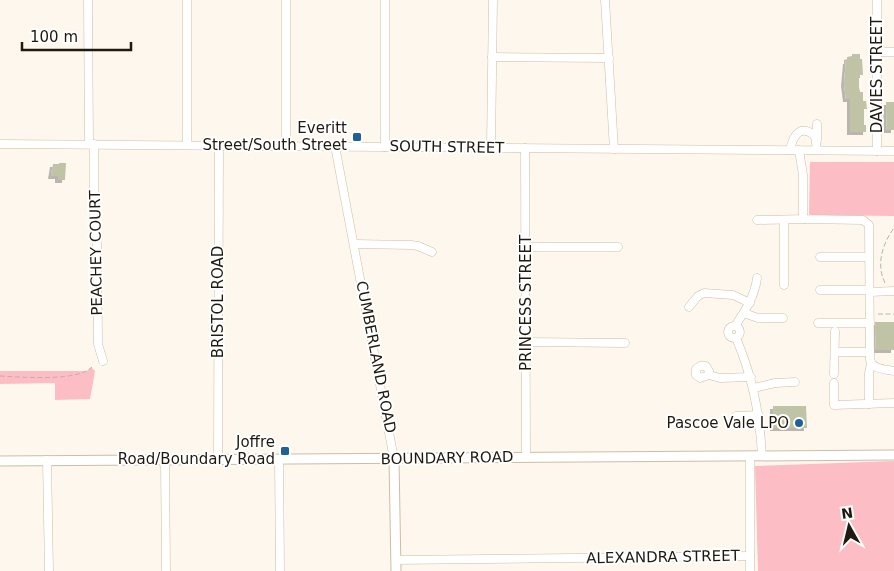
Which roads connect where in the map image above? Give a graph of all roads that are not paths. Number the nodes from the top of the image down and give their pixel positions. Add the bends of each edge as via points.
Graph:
1 (88, 0) edge
2 (187, 0) edge
3 (286, 0) edge
4 (385, 0) edge
5 (493, 0) edge
6 (605, 0) edge
7 (877, 0) edge
8 (877, 52) junction
9 (894, 52) edge
10 (492, 57) junction
11 (609, 58) junction
12 (817, 124) dead end
13 (817, 140) junction
14 (0, 144) edge
15 (91, 144) junction
16 (188, 145) junction
17 (219, 145) junction
18 (286, 146) junction
19 (335, 146) junction
20 (386, 146) junction
21 (492, 147) junction
22 (525, 148) junction
23 (614, 149) junction
24 (795, 150) junction
25 (817, 150) junction
26 (877, 151) junction
27 (894, 151) edge
28 (805, 219) junction
29 (756, 220) dead end
30 (784, 221) junction
31 (355, 244) junction
32 (526, 247) junction
33 (618, 247) dead end
34 (432, 252) dead end
35 (820, 257) dead end
36 (870, 257) junction
37 (757, 278) dead end
38 (784, 285) dead end
39 (820, 290) dead end
40 (870, 291) junction
41 (891, 291) edge
42 (750, 303) junction
43 (689, 307) dead end
44 (744, 313) junction
45 (783, 318) dead end
46 (818, 323) dead end
47 (870, 323) junction
48 (836, 331) dead end
49 (526, 342) junction
50 (625, 343) dead end
51 (835, 352) junction
52 (870, 352) junction
53 (103, 361) dead end
54 (872, 364) junction
55 (894, 371) edge
56 (709, 375) dead end
57 (751, 377) junction
58 (795, 382) dead end
59 (754, 388) junction
60 (894, 403) edge
61 (869, 404) junction
62 (736, 416) dead end
63 (759, 416) junction
64 (894, 455) edge
65 (750, 456) junction
66 (762, 456) junction
67 (526, 457) junction
68 (394, 458) junction
69 (218, 459) junction
70 (279, 459) junction
71 (48, 460) junction
72 (165, 460) junction
73 (0, 461) edge
74 (750, 556) junction
75 (396, 560) junction
76 (49, 571) edge
77 (166, 571) edge
78 (280, 571) edge
79 (396, 571) edge
80 (750, 571) edge

1 - 15 street, PEACHEY COURT
2 - 16 street
3 - 18 street
4 - 20 street
5 - 10 street
6 - 11 street
7 - 8 street, DAVIES STREET
8 - 9 street
8 - 26 street, DAVIES STREET
10 - 11 street
10 - 21 street
11 - 23 street
12 - 13 street
13 - 24 street via 810,132 797,133 793,139
13 - 25 street
14 - 15 street, SOUTH STREET
15 - 16 street, SOUTH STREET
15 - 53 street, PEACHEY COURT via 98,344
16 - 17 street, SOUTH STREET
17 - 18 street, SOUTH STREET
17 - 69 street, BRISTOL ROAD
18 - 19 street, SOUTH STREET
19 - 20 street, SOUTH STREET
19 - 31 street, CUMBERLAND ROAD
20 - 21 street, SOUTH STREET
21 - 22 street, SOUTH STREET
22 - 23 street, SOUTH STREET
22 - 32 street, PRINCESS STREET
23 - 24 street, SOUTH STREET
24 - 25 street, SOUTH STREET
24 - 28 street via 803,175
25 - 26 street, SOUTH STREET
26 - 27 street, SOUTH STREET
28 - 30 street
28 - 36 street via 862,220 868,223
29 - 30 street
30 - 38 street
31 - 34 street via 411,245
31 - 68 street, CUMBERLAND ROAD
32 - 33 street
32 - 49 street, PRINCESS STREET
35 - 36 street
36 - 40 street
37 - 42 street
39 - 40 street
40 - 41 street
40 - 47 street
42 - 43 street via 733,295 704,293
42 - 44 street
44 - 45 street via 758,318
44 - 57 street via 735,326 740,332 736,338
46 - 47 street
47 - 52 street
48 - 51 street
49 - 50 street
49 - 67 street, PRINCESS STREET
51 - 52 street
51 - 61 street via 834,405
52 - 54 street
54 - 55 street
54 - 61 street
56 - 57 street
57 - 59 street
58 - 59 street
59 - 63 street
60 - 61 street
62 - 63 street
63 - 66 street
64 - 66 main road, BOUNDARY ROAD
65 - 66 main road, BOUNDARY ROAD
65 - 67 main road, BOUNDARY ROAD
65 - 74 street
67 - 68 main road, BOUNDARY ROAD
68 - 70 main road, BOUNDARY ROAD
68 - 75 main road, CUMBERLAND ROAD
69 - 70 main road, BOUNDARY ROAD
69 - 72 main road, BOUNDARY ROAD
70 - 78 street
71 - 72 main road, BOUNDARY ROAD
71 - 73 main road, BOUNDARY ROAD
71 - 76 street
72 - 77 street
74 - 75 street, ALEXANDRA STREET
74 - 80 street
75 - 79 main road, CUMBERLAND ROAD

